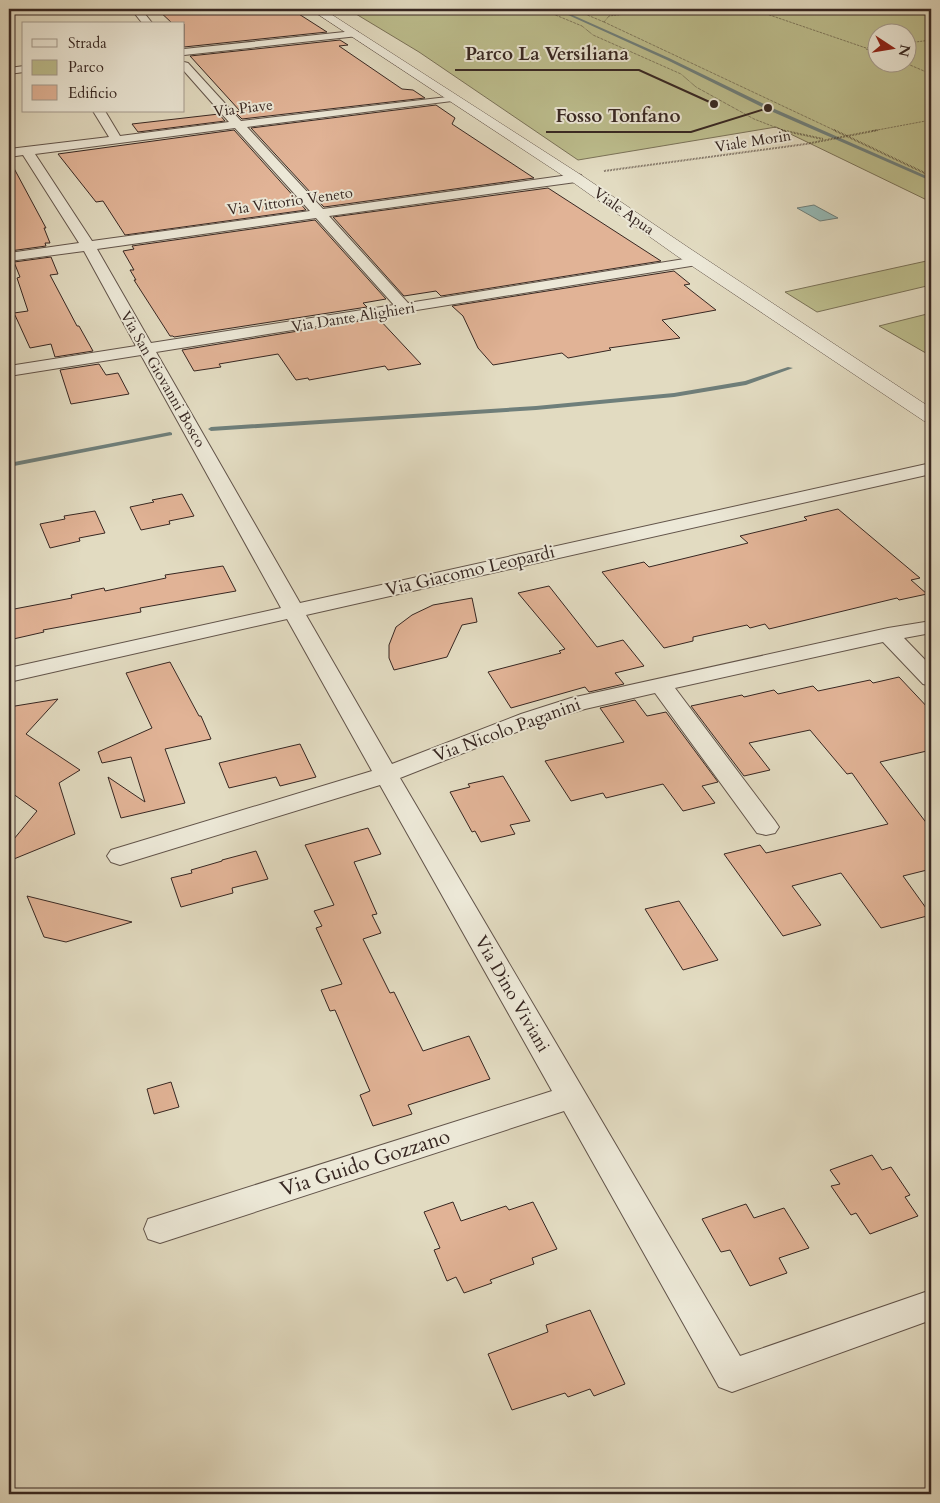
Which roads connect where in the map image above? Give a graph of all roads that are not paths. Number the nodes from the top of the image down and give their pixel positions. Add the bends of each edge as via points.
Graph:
1 (9, 9) edge
2 (16, 9) edge
3 (136, 9) edge
4 (316, 9) edge
5 (146, 22) edge
6 (354, 34) junction
7 (185, 52) edge
8 (185, 66) edge
9 (22, 69) edge
10 (9, 71) edge
11 (452, 98) junction
12 (101, 112) edge
13 (240, 125) junction
14 (117, 140) junction
15 (27, 151) junction
16 (9, 153) edge
17 (576, 178) junction
18 (319, 214) junction
19 (88, 246) junction
20 (9, 257) edge
21 (697, 261) junction
22 (406, 309) junction
23 (146, 349) junction
24 (9, 371) edge
25 (931, 417) edge
26 (931, 468) edge
27 (295, 610) junction
28 (931, 627) edge
29 (888, 634) junction
30 (9, 674) edge
31 (931, 679) edge
32 (661, 685) junction
33 (386, 775) junction
34 (766, 827) dead end
35 (120, 856) dead end
36 (571, 1097) junction
37 (160, 1229) dead end
38 (931, 1305) edge

1 - 2 street
3 - 5 street
4 - 6 street, Viale Apua
6 - 7 street
6 - 11 street, Viale Apua
8 - 13 street
9 - 10 street
11 - 13 street, Via Piave
11 - 17 street, Viale Apua
12 - 14 street
13 - 14 street, Via Piave
13 - 18 street
14 - 15 street, Via Piave
15 - 16 street, Via Piave
15 - 19 street, Via San Giovanni Bosco
17 - 18 street, Via Vittorio Veneto
17 - 21 street, Viale Apua
18 - 19 street, Via Vittorio Veneto
18 - 22 street
19 - 20 street, Via Vittorio Veneto
19 - 23 street, Via San Giovanni Bosco
21 - 22 street, Via Dante Alighieri
21 - 25 street, Viale Apua
22 - 23 street, Via Dante Alighieri
23 - 24 street, Via Dante Alighieri
23 - 27 street, Via San Giovanni Bosco
26 - 27 street, Via Giacomo Leopardi
27 - 30 street, Via Giacomo Leopardi
27 - 33 street, Via Dino Viviani
28 - 29 street, Via Nicolo Paganini
29 - 31 street
29 - 32 street, Via Nicolo Paganini
32 - 33 street, Via Nicolo Paganini via 529,718
32 - 34 street
33 - 35 street, Via Nicolo Paganini
33 - 36 street, Via Dino Viviani
36 - 37 street, Via Guido Gozzano
36 - 38 street, Via Dino Viviani via 732,1375

